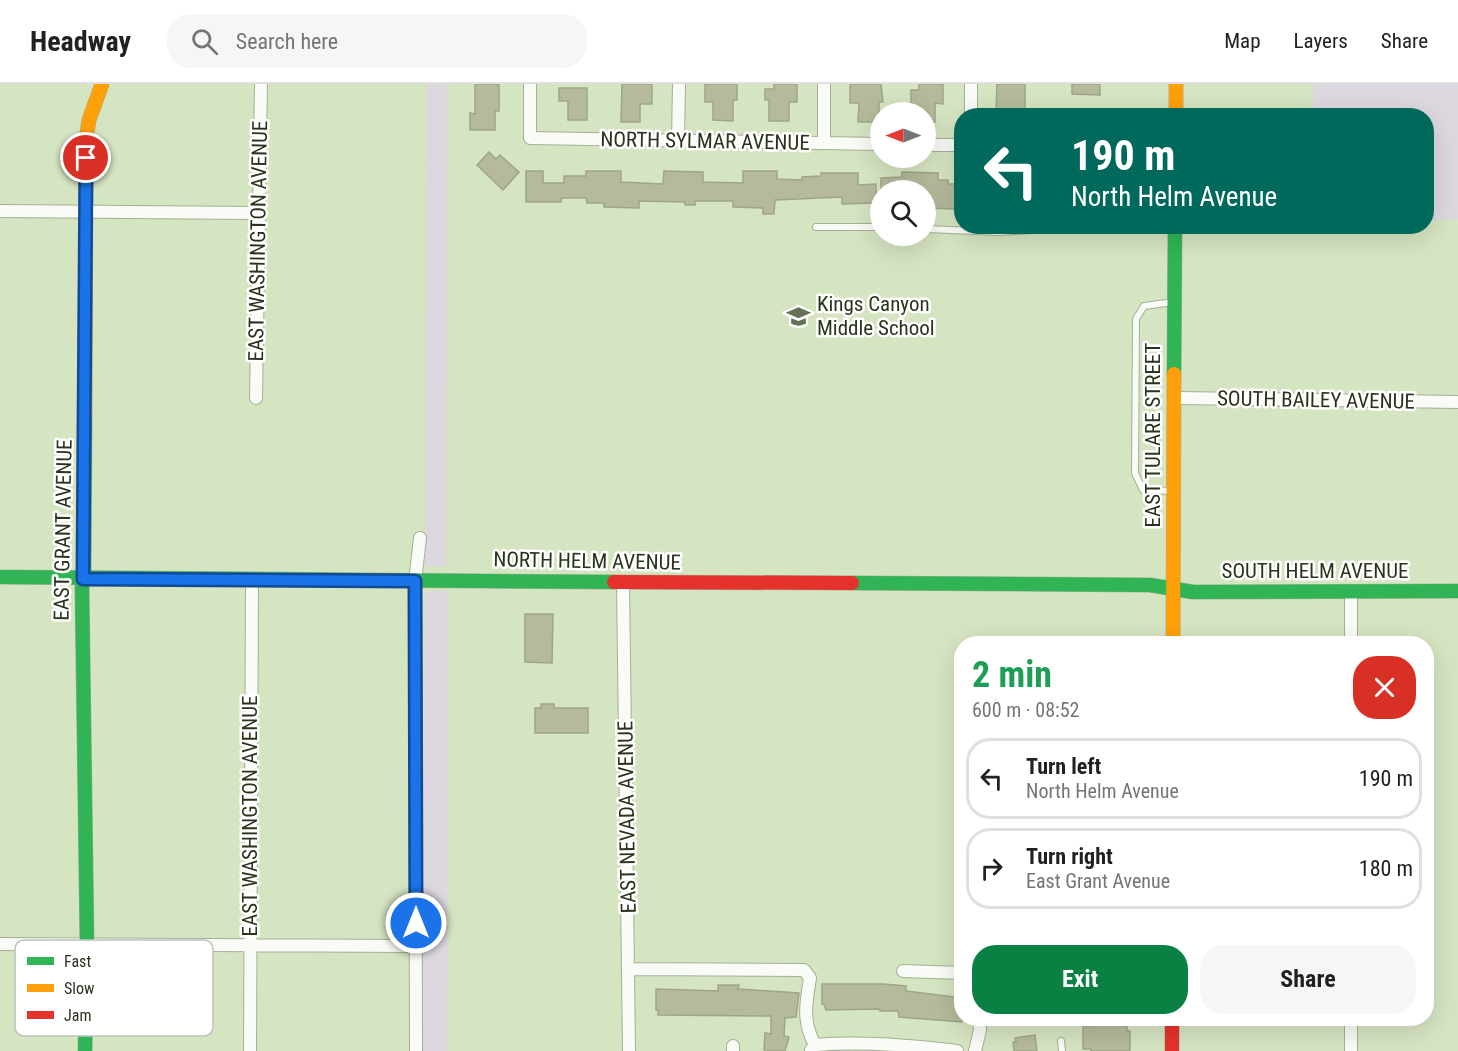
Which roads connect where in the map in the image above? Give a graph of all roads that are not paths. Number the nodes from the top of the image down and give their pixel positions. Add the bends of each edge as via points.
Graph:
1 (102, 84) edge
2 (261, 84) edge
3 (530, 84) edge
4 (679, 84) edge
5 (824, 84) edge
6 (971, 84) edge
7 (1176, 84) edge
8 (971, 108) edge
9 (1176, 108) edge
10 (678, 140) junction
11 (824, 142) junction
12 (870, 144) edge
13 (936, 144) edge
14 (954, 145) edge
15 (0, 212) edge
16 (87, 213) junction
17 (258, 213) junction
18 (816, 227) dead end
19 (870, 227) edge
20 (936, 229) edge
21 (954, 230) edge
22 (1175, 234) edge
23 (1175, 302) junction
24 (256, 398) dead end
25 (1175, 398) junction
26 (1458, 402) edge
27 (1174, 492) junction
28 (420, 538) dead end
29 (0, 577) edge
30 (83, 579) junction
31 (252, 580) junction
32 (415, 581) junction
33 (623, 582) junction
34 (1173, 589) junction
35 (1458, 591) edge
36 (1351, 592) junction
37 (1173, 636) edge
38 (1351, 636) edge
39 (87, 940) edge
40 (213, 946) edge
41 (249, 946) junction
42 (416, 946) junction
43 (629, 969) junction
44 (903, 971) dead end
45 (954, 973) edge
46 (980, 1026) edge
47 (1172, 1026) edge
48 (1351, 1026) edge
49 (85, 1036) edge
50 (1061, 1041) dead end
51 (813, 1048) edge
52 (85, 1051) edge
53 (250, 1051) edge
54 (416, 1051) edge
55 (629, 1051) edge
56 (957, 1051) edge
57 (975, 1051) edge
58 (1062, 1051) edge
59 (1172, 1051) edge
60 (1351, 1051) edge

1 - 16 street, EAST GRANT AVENUE via 86,140
2 - 17 street, EAST WASHINGTON AVENUE
3 - 10 street, NORTH SYLMAR AVENUE via 530,138
4 - 10 street
5 - 11 street
6 - 8 street
7 - 9 street
10 - 11 street, NORTH SYLMAR AVENUE
11 - 12 street, NORTH SYLMAR AVENUE
13 - 14 street
15 - 16 street
16 - 17 street
16 - 30 street, EAST GRANT AVENUE
17 - 24 street, EAST WASHINGTON AVENUE
18 - 19 lane
20 - 21 lane
22 - 23 street, EAST TULARE STREET
23 - 25 street, EAST TULARE STREET
23 - 27 lane via 1144,306 1136,319 1135,462 1135,473 1143,490
25 - 26 street, SOUTH BAILEY AVENUE
25 - 27 street, EAST TULARE STREET
27 - 34 street, EAST TULARE STREET
28 - 32 street
29 - 30 street, NORTH HELM AVENUE
30 - 31 street, NORTH HELM AVENUE
30 - 39 street, EAST GRANT AVENUE
31 - 32 street, NORTH HELM AVENUE
31 - 41 street, EAST WASHINGTON AVENUE
32 - 33 street, NORTH HELM AVENUE
32 - 42 street
33 - 34 street, NORTH HELM AVENUE via 1079,584
33 - 43 street, EAST NEVADA AVENUE
34 - 36 street, SOUTH HELM AVENUE
34 - 37 street, EAST TULARE STREET
35 - 36 street, SOUTH HELM AVENUE
36 - 38 street
40 - 41 street
41 - 42 street
41 - 53 street, EAST WASHINGTON AVENUE
42 - 54 street
43 - 51 street via 804,970 810,978 807,1031
43 - 55 street, EAST NEVADA AVENUE
44 - 45 street
46 - 57 street
47 - 59 street
48 - 60 street
49 - 52 street, EAST GRANT AVENUE
50 - 58 lane
51 - 56 street via 846,1042

